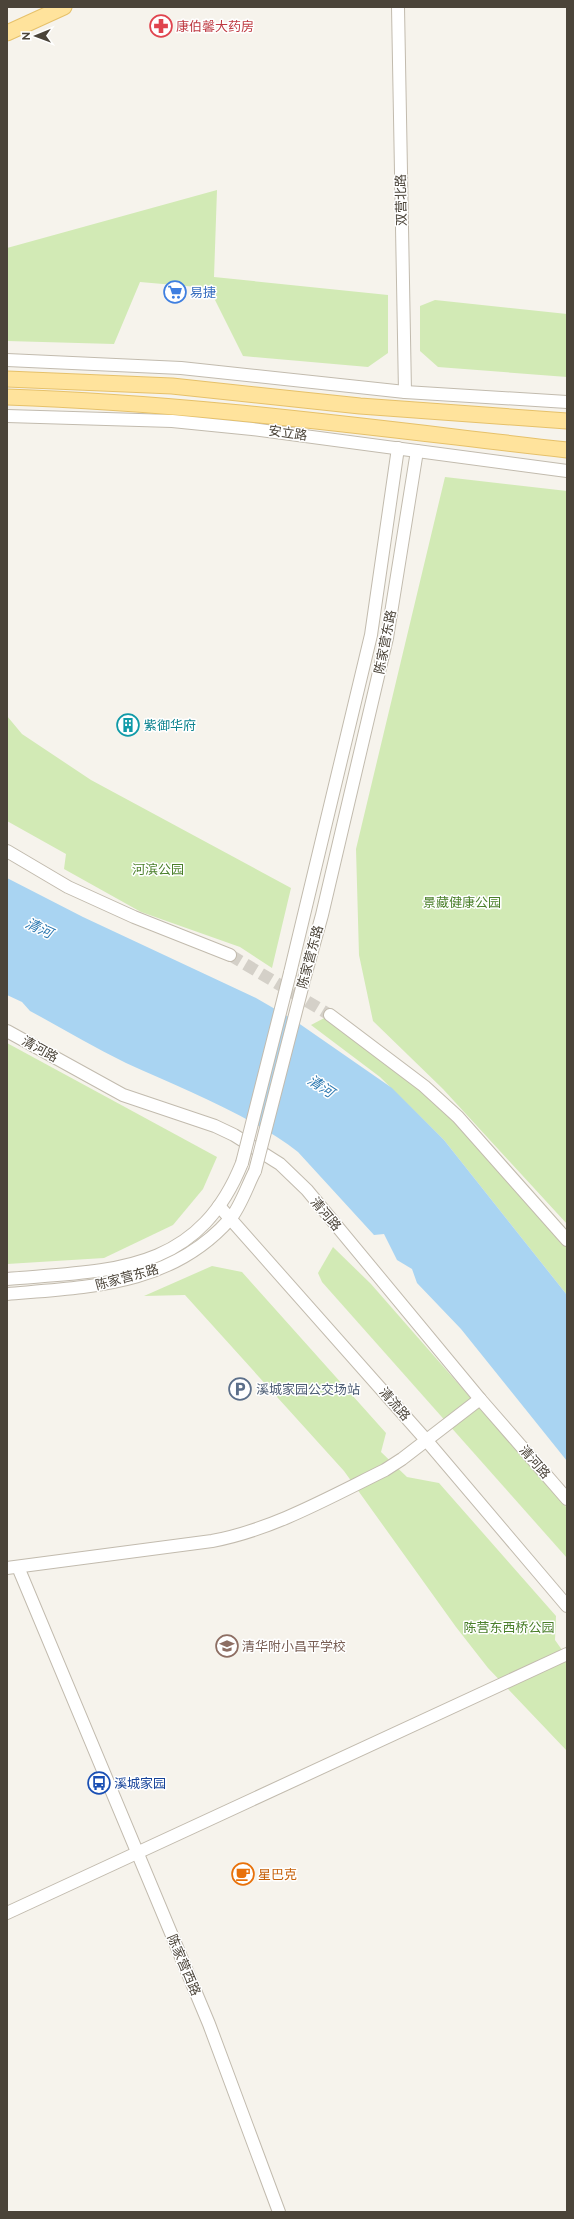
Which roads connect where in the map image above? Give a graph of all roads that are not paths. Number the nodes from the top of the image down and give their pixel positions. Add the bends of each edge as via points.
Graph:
1 (64, 7) edge
2 (398, 7) edge
3 (7, 33) edge
4 (7, 360) edge
5 (7, 379) edge
6 (405, 392) junction
7 (7, 397) edge
8 (567, 402) edge
9 (7, 416) edge
10 (567, 421) edge
11 (398, 448) junction
12 (567, 450) edge
13 (417, 451) junction
14 (567, 471) edge
15 (7, 852) edge
16 (230, 954) tunnel mouth
17 (330, 1015) tunnel mouth
18 (7, 1031) edge
19 (220, 1206) junction
20 (231, 1218) junction
21 (567, 1240) edge
22 (7, 1279) edge
23 (7, 1294) edge
24 (480, 1399) junction
25 (427, 1441) junction
26 (567, 1499) edge
27 (12, 1567) edge
28 (567, 1606) edge
29 (567, 1654) edge
30 (137, 1853) junction
31 (7, 1913) edge
32 (279, 2212) edge

1 - 3 main road
2 - 6 street, 双营北路
4 - 6 street via 181,368
5 - 10 main road via 172,386 360,406
6 - 8 street
7 - 12 main road, 安立路 via 94,400 255,414
9 - 11 street, 安立路 via 172,421
11 - 13 street, 安立路
11 - 19 street, 陈家营东路, bridge via 371,635 242,1163 233,1185
13 - 14 street, 安立路
13 - 20 street, 陈家营东路, bridge via 387,638 322,915 255,1171
15 - 16 street via 68,887 134,917
17 - 21 street via 424,1086 458,1117
18 - 24 street, 清河路 via 123,1095 215,1126 280,1164 306,1190
19 - 20 street, 清流路
19 - 22 street, 陈家营东路 via 181,1244 139,1262 104,1270
20 - 23 street, 陈家营东路 via 197,1249 160,1270 97,1286
20 - 25 street, 清流路
24 - 25 street
24 - 26 street, 清河路
25 - 27 street via 385,1470 278,1520 235,1537
25 - 28 street, 清流路
27 - 30 street, 陈家营西路
29 - 30 street
30 - 31 street
30 - 32 street, 陈家营西路 via 209,2024

